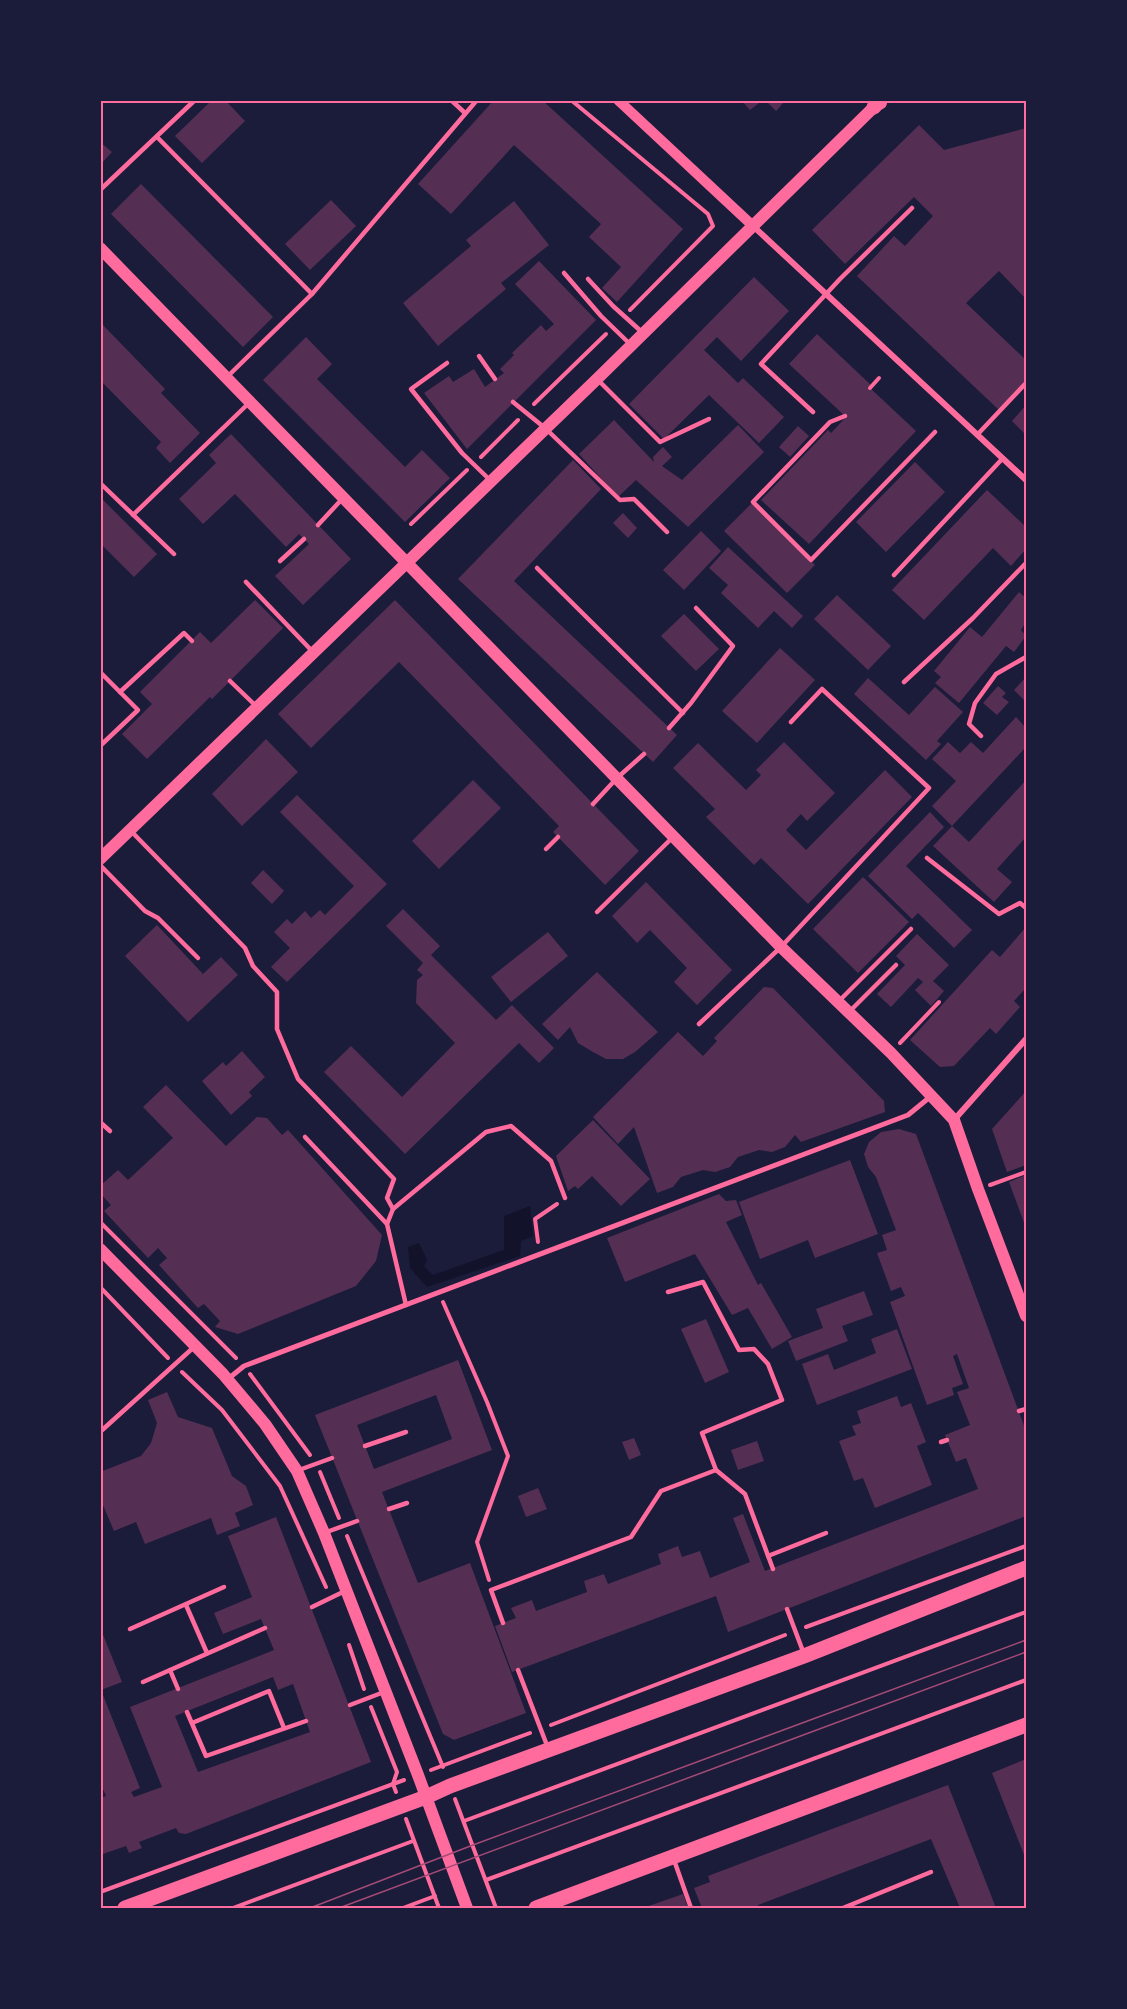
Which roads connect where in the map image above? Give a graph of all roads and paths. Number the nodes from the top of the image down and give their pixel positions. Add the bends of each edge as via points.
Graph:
1 (195, 100) edge
2 (451, 100) edge
3 (477, 100) edge
4 (571, 100) edge
5 (618, 100) edge
6 (879, 103) edge
7 (465, 114) junction
8 (157, 137) junction
9 (100, 190) edge
10 (912, 208) dead end
11 (753, 226) junction
12 (100, 248) edge
13 (564, 273) dead end
14 (588, 279) dead end
15 (312, 294) junction
16 (825, 294) junction
17 (624, 316) junction
18 (613, 327) junction
19 (643, 333) junction
20 (631, 345) junction
21 (479, 356) dead end
22 (447, 363) dead end
23 (226, 378) junction
24 (879, 378) dead end
25 (495, 379) dead end
26 (597, 379) junction
27 (1026, 383) edge
28 (870, 388) dead end
29 (250, 402) junction
30 (513, 402) dead end
31 (813, 412) dead end
32 (526, 413) junction
33 (845, 416) dead end
34 (709, 419) dead end
35 (545, 429) junction
36 (935, 432) dead end
37 (977, 435) junction
38 (1003, 458) junction
39 (473, 464) junction
40 (1026, 480) edge
41 (491, 481) junction
42 (100, 483) edge
43 (344, 498) junction
44 (133, 515) junction
45 (411, 524) dead end
46 (318, 525) dead end
47 (667, 532) dead end
48 (304, 538) dead end
49 (174, 554) dead end
50 (280, 561) dead end
51 (1026, 562) edge
52 (407, 563) junction
53 (537, 568) dead end
54 (894, 575) dead end
55 (246, 582) dead end
56 (696, 608) dead end
57 (192, 640) dead end
58 (314, 652) junction
59 (1026, 657) edge
60 (100, 672) edge
61 (230, 681) dead end
62 (904, 682) dead end
63 (120, 692) junction
64 (258, 708) junction
65 (683, 713) junction
66 (791, 722) dead end
67 (669, 728) dead end
68 (981, 736) dead end
69 (100, 746) edge
70 (644, 754) dead end
71 (617, 778) junction
72 (593, 804) dead end
73 (130, 830) junction
74 (674, 836) junction
75 (558, 837) dead end
76 (546, 849) dead end
77 (927, 858) dead end
78 (100, 860) edge
79 (100, 865) edge
80 (1026, 908) edge
81 (597, 912) dead end
82 (912, 928) dead end
83 (782, 947) junction
84 (198, 958) dead end
85 (896, 964) dead end
86 (839, 1001) junction
87 (939, 1002) dead end
88 (849, 1012) junction
89 (699, 1024) dead end
90 (1026, 1039) edge
91 (891, 1053) junction
92 (932, 1096) junction
93 (954, 1120) junction
94 (100, 1122) edge
95 (110, 1131) dead end
96 (305, 1137) dead end
97 (1026, 1172) edge
98 (978, 1189) junction
99 (564, 1198) joint
100 (393, 1209) junction
101 (387, 1224) junction
102 (100, 1249) edge
103 (540, 1255) junction
104 (100, 1287) edge
105 (668, 1292) dead end
106 (439, 1293) junction
107 (406, 1305) junction
108 (1026, 1316) edge
109 (195, 1346) junction
110 (174, 1365) junction
111 (227, 1379) junction
112 (1026, 1409) edge
113 (1019, 1412) dead end
114 (100, 1432) edge
115 (406, 1432) dead end
116 (365, 1446) dead end
117 (332, 1458) dead end
118 (716, 1470) junction
119 (297, 1471) junction
120 (407, 1503) dead end
121 (389, 1509) dead end
122 (357, 1521) dead end
123 (324, 1533) junction
124 (826, 1533) dead end
125 (1026, 1546) edge
126 (768, 1556) junction
127 (1026, 1568) edge
128 (773, 1569) dead end
129 (224, 1587) dead end
130 (491, 1590) junction
131 (345, 1591) junction
132 (331, 1598) junction
133 (186, 1605) junction
134 (312, 1607) dead end
135 (787, 1609) dead end
136 (1026, 1612) edge
137 (503, 1623) dead end
138 (265, 1628) dead end
139 (130, 1629) dead end
140 (795, 1631) junction
141 (346, 1637) dead end
142 (207, 1653) junction
143 (804, 1656) junction
144 (170, 1670) junction
145 (518, 1670) dead end
146 (1026, 1680) edge
147 (143, 1682) dead end
148 (178, 1689) dead end
149 (386, 1692) junction
150 (368, 1699) junction
151 (350, 1705) dead end
152 (187, 1712) dead end
153 (306, 1721) dead end
154 (192, 1723) junction
155 (1026, 1725) edge
156 (284, 1728) junction
157 (541, 1729) junction
158 (549, 1751) junction
159 (418, 1775) junction
160 (393, 1784) junction
161 (426, 1797) junction
162 (673, 1857) junction
163 (932, 1872) dead end
164 (486, 1880) junction
165 (100, 1892) edge
166 (435, 1896) junction
167 (125, 1908) edge
168 (233, 1908) edge
169 (403, 1908) edge
170 (439, 1908) edge
171 (467, 1908) edge
172 (496, 1908) edge
173 (536, 1908) edge
174 (691, 1908) edge
175 (843, 1908) edge

1 - 8 lane
2 - 7 lane
3 - 7 lane
4 - 17 path via 708,214 713,226
5 - 11 street
6 - 11 main road
7 - 15 lane
8 - 9 lane
8 - 15 lane
10 - 16 lane
11 - 16 street
11 - 19 main road
12 - 23 main road
13 - 18 lane
14 - 17 lane
15 - 23 lane
16 - 31 lane via 761,364
16 - 37 street
17 - 19 lane
18 - 20 lane
18 - 32 path
19 - 20 main road
20 - 26 main road
21 - 25 lane
22 - 39 lane via 411,389
23 - 29 main road
24 - 28 path
26 - 34 lane via 660,442
26 - 35 main road
27 - 37 lane
29 - 43 main road
29 - 44 lane
30 - 32 lane
32 - 35 lane
32 - 39 path
33 - 36 lane via 830,422 753,502 811,560
35 - 41 main road
35 - 47 lane via 620,500 634,499
37 - 38 street
38 - 40 street
38 - 54 lane
39 - 41 lane
39 - 45 path
41 - 52 main road
42 - 44 lane
43 - 46 lane
43 - 52 main road
44 - 49 lane
48 - 50 lane
51 - 62 lane
52 - 58 main road
52 - 71 main road
53 - 65 lane
55 - 58 lane
56 - 65 lane via 734,646
57 - 63 lane via 184,633
58 - 64 main road
59 - 68 lane via 996,674 975,703 969,724
60 - 63 lane
61 - 64 lane
63 - 69 lane via 138,710
64 - 73 main road
65 - 67 lane
66 - 83 lane via 822,689 929,788
70 - 71 lane
71 - 72 lane
71 - 74 main road
73 - 78 main road
73 - 100 lane via 245,948 253,966 277,992 277,1029 298,1079 394,1179 387,1198
74 - 81 lane
74 - 83 main road
75 - 76 lane
77 - 80 lane via 999,914 1020,903
79 - 84 lane
82 - 86 lane
83 - 86 main road
83 - 89 lane
85 - 88 lane
86 - 88 main road
87 - 91 path
88 - 91 main road
90 - 93 street
91 - 92 main road
92 - 93 main road
92 - 103 street via 908,1115
93 - 98 main road
94 - 95 lane
96 - 101 lane
97 - 98 path
98 - 108 main road
99 - 100 lane via 551,1161 511,1126 486,1132
99 - 103 path via 535,1219
100 - 101 lane
101 - 107 lane
102 - 109 main road
103 - 106 street
104 - 110 path
105 - 118 lane via 703,1282 739,1350 754,1348 768,1364 782,1400 702,1433
106 - 107 street
106 - 130 path via 508,1456 477,1542
107 - 111 street via 244,1366
109 - 110 lane
109 - 111 main road
110 - 114 lane
110 - 132 path via 222,1410 280,1486
111 - 119 main road
112 - 113 lane
115 - 116 lane
117 - 119 lane
118 - 126 lane via 745,1494
118 - 130 lane via 661,1491 631,1538
119 - 123 main road
120 - 121 lane
122 - 123 lane
123 - 131 main road
124 - 126 lane
125 - 140 path
126 - 128 lane
127 - 143 main road
129 - 133 lane
130 - 137 lane
131 - 132 lane
131 - 149 main road
132 - 134 lane
133 - 139 lane
133 - 142 lane
135 - 140 lane
136 - 164 path via 464,1821
138 - 142 lane
140 - 143 lane
140 - 157 path
141 - 150 path
142 - 144 lane
143 - 158 main road
144 - 147 lane
144 - 148 lane
145 - 157 lane
146 - 164 path
149 - 150 lane
149 - 159 main road
150 - 151 lane
150 - 160 path via 396,1771
152 - 154 lane
153 - 156 lane
154 - 156 lane via 206,1756
154 - 156 lane via 269,1691
155 - 162 main road
157 - 158 lane
157 - 159 path
158 - 161 main road
159 - 160 path
159 - 161 main road
160 - 165 path
161 - 167 main road
161 - 171 main road
162 - 173 main road
162 - 174 lane
163 - 175 lane
164 - 172 path
166 - 168 path via 413,1841
166 - 169 path
166 - 170 path

